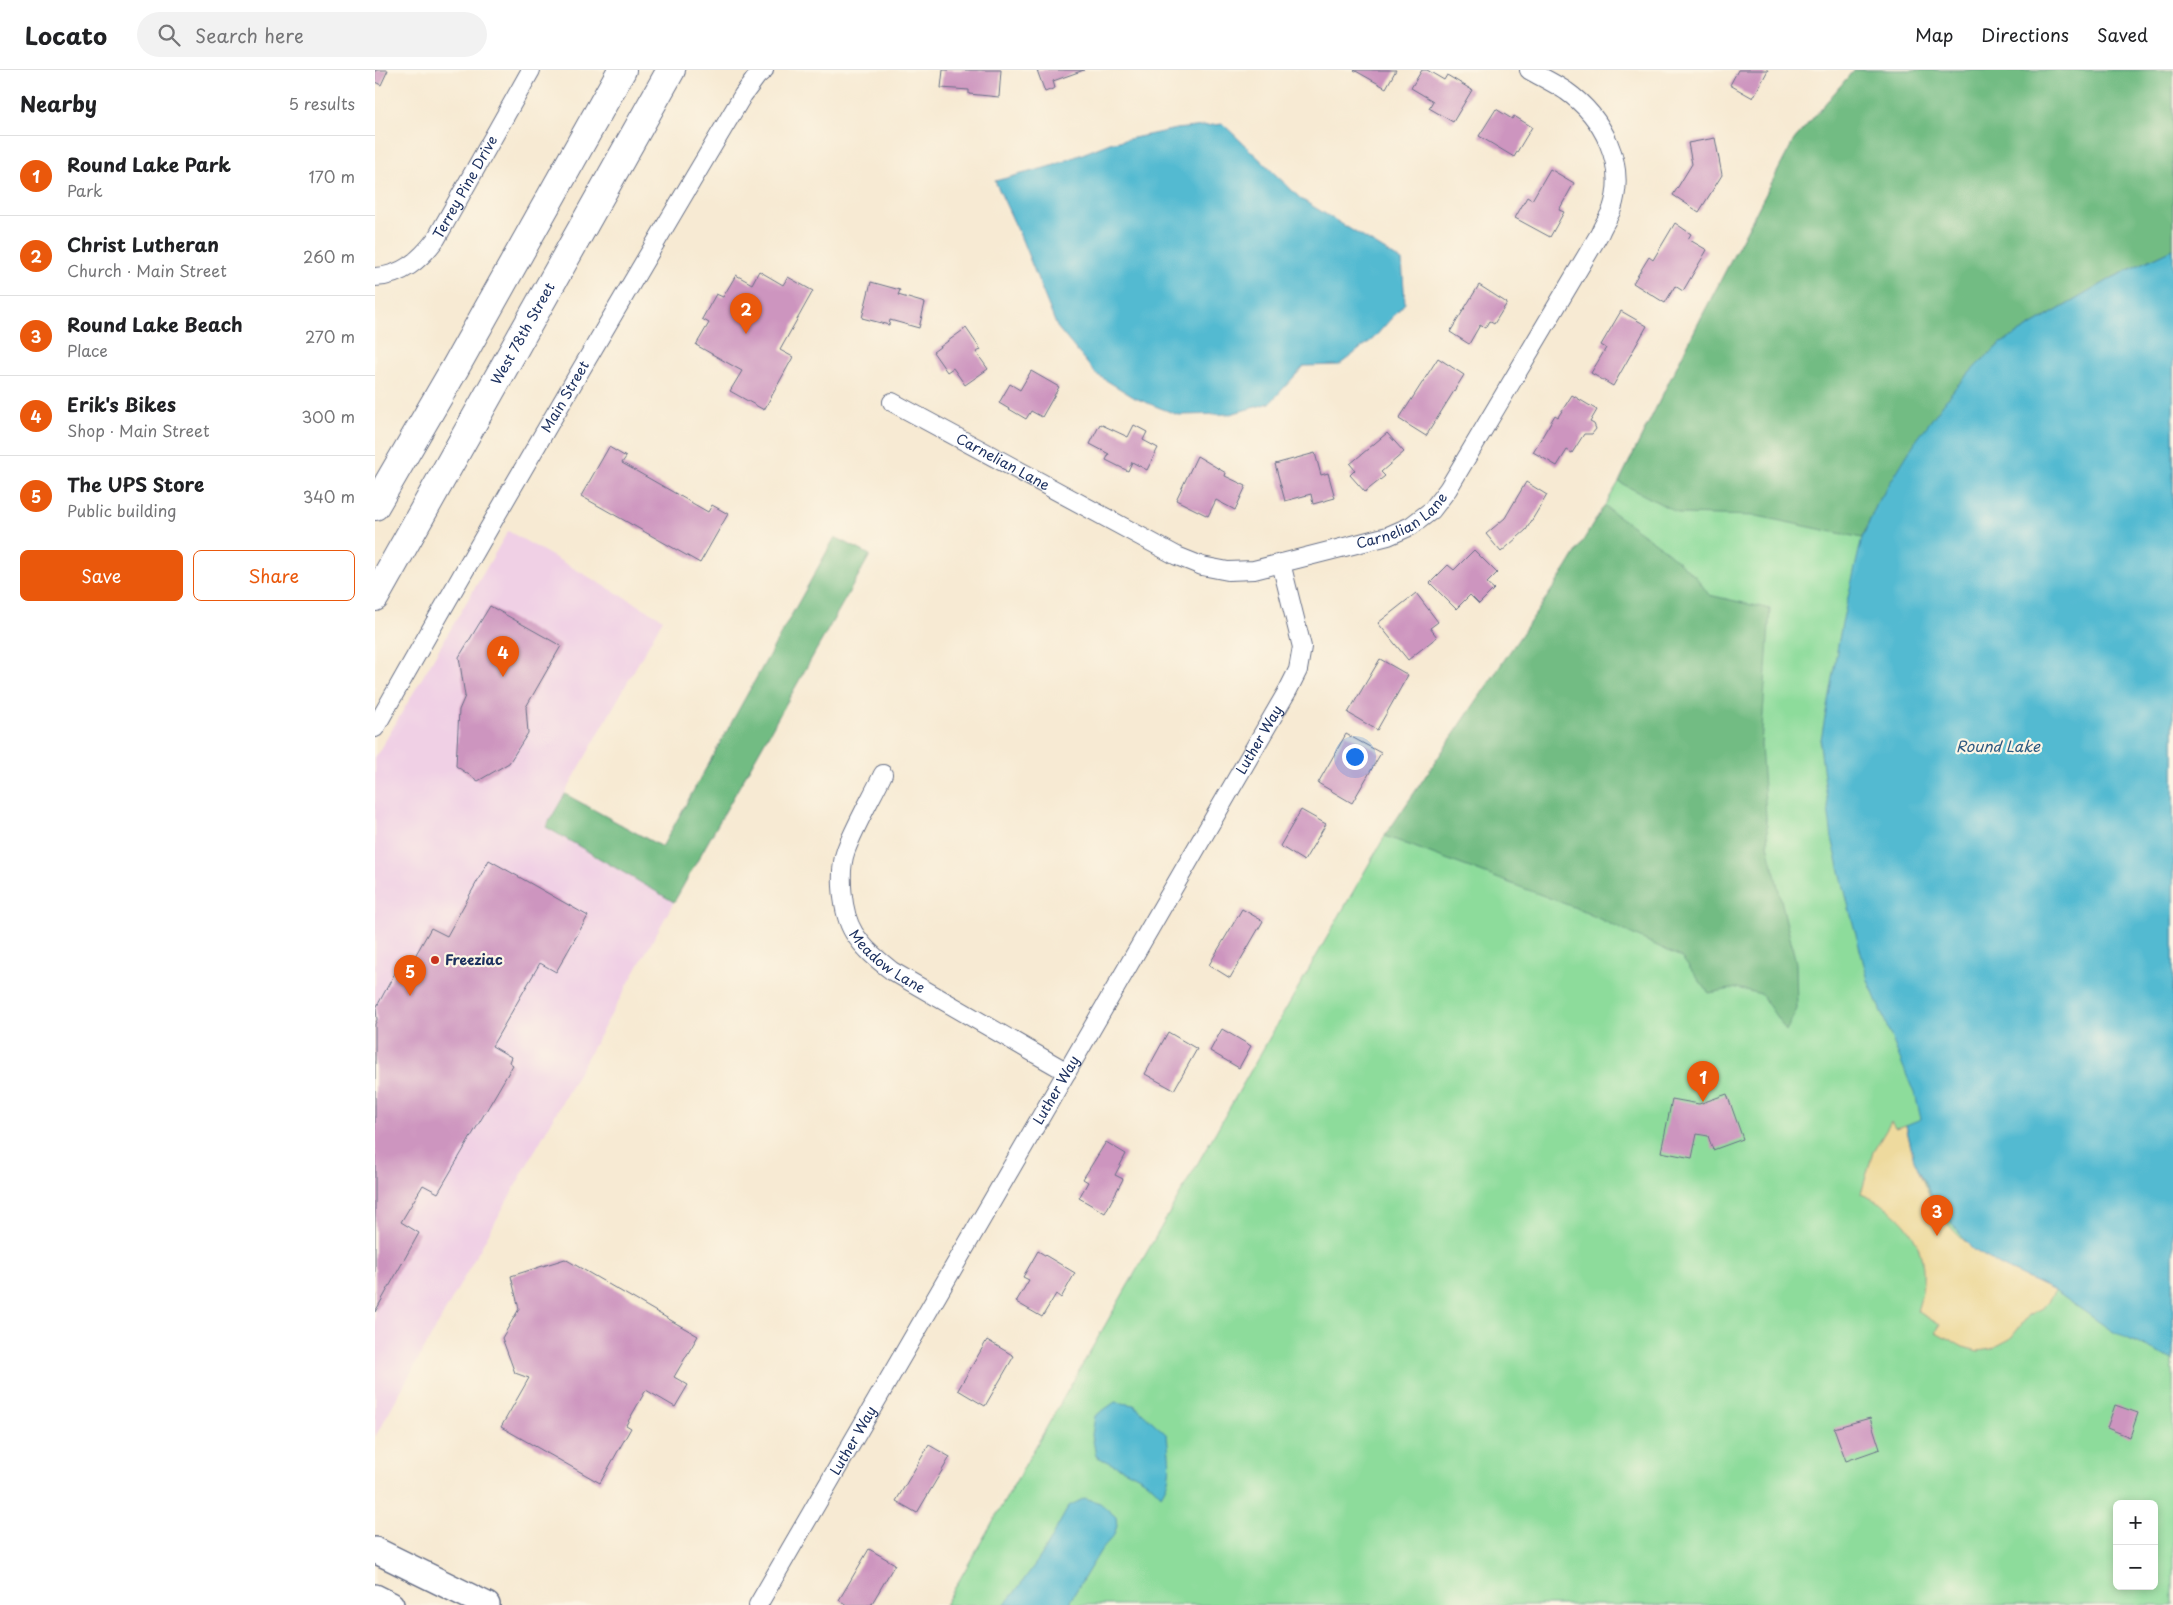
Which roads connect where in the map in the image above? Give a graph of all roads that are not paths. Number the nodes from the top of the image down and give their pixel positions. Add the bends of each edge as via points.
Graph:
1 (531, 70) edge
2 (622, 70) edge
3 (671, 70) edge
4 (764, 70) edge
5 (1529, 70) edge
6 (375, 277) edge
7 (455, 368) junction
8 (892, 402) dead end
9 (375, 480) edge
10 (375, 506) edge
11 (1281, 563) junction
12 (375, 597) edge
13 (375, 728) edge
14 (883, 774) dead end
15 (1067, 1072) junction
16 (375, 1550) edge
17 (375, 1597) edge
18 (391, 1605) edge
19 (487, 1605) edge
20 (759, 1605) edge

1 - 6 street, Terrey Pine Drive via 436,239 422,257 404,270
2 - 7 main road
3 - 12 main road, West 78th Street
4 - 13 street, Main Street via 743,95 646,258
5 - 11 street, Carnelian Lane via 1566,91 1586,108 1603,130 1613,154 1616,182 1612,209 1600,233 1448,489 1432,510 1411,526 1388,536
7 - 9 main road via 399,438
7 - 10 main road
8 - 11 street, Carnelian Lane via 1177,556 1202,566 1228,571 1254,570
11 - 15 street, Luther Way via 1302,647 1298,670
14 - 15 street, Meadow Lane via 846,852 842,879 845,906 853,932 892,971
15 - 20 street, Luther Way
16 - 19 main road
17 - 18 main road

